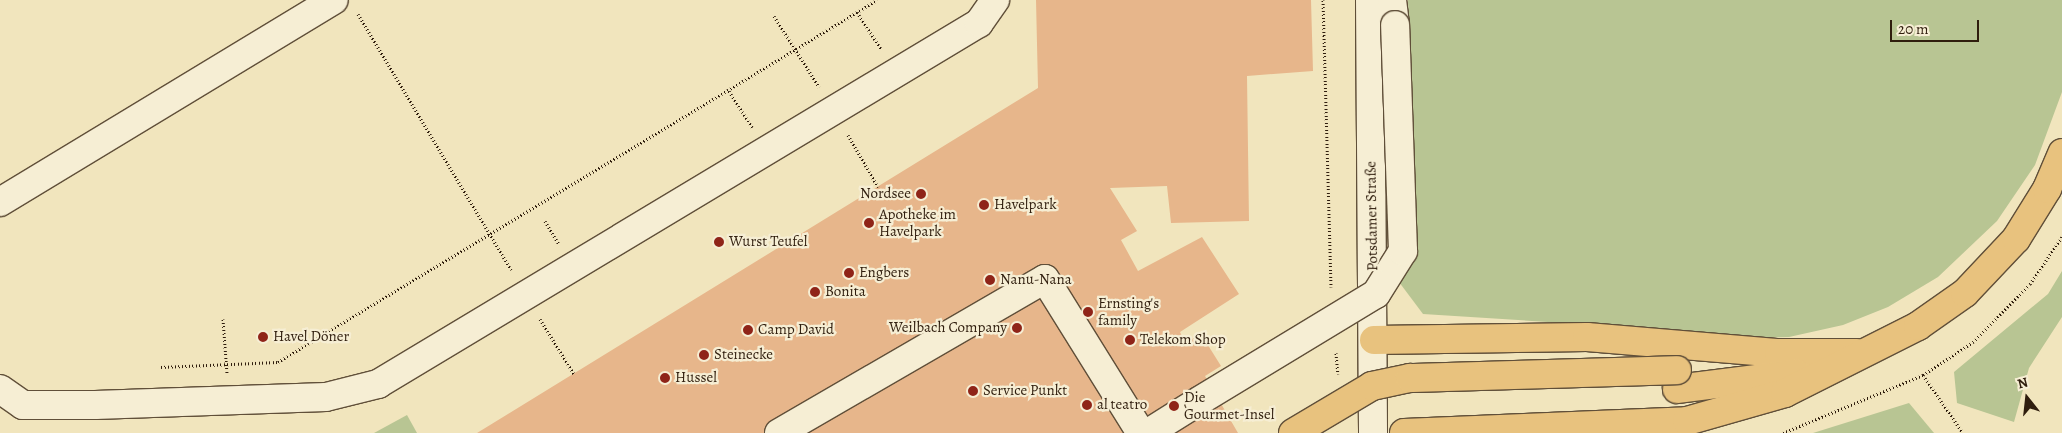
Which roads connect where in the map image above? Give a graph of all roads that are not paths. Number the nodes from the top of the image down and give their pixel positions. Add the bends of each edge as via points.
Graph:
1 (995, 0) edge
2 (1370, 0) edge
3 (344, 4) edge
4 (1394, 13) edge
5 (2062, 153) edge
6 (0, 202) edge
7 (1374, 340) junction
8 (1861, 352) junction
9 (1677, 379) junction
10 (0, 389) edge
11 (11, 405) edge
12 (780, 433) edge
13 (1141, 433) edge
14 (1148, 433) edge
15 (1294, 433) edge
16 (1326, 433) edge
17 (1373, 433) edge
18 (1404, 433) edge

1 - 11 street via 979,23 378,384 349,394
2 - 7 street, Potsdamer Straße
3 - 6 street
4 - 14 street, bridge via 1403,251 1376,294
5 - 8 highway via 2047,189 2016,239 1966,293 1918,326
7 - 8 highway via 1587,337 1779,353
7 - 17 street, Potsdamer Straße
8 - 9 highway via 1783,378
8 - 18 highway via 1785,393 1687,421
9 - 15 highway, bridge via 1410,378 1372,386
9 - 16 highway via 1409,395 1377,402
10 - 11 street
12 - 13 street via 1045,279

